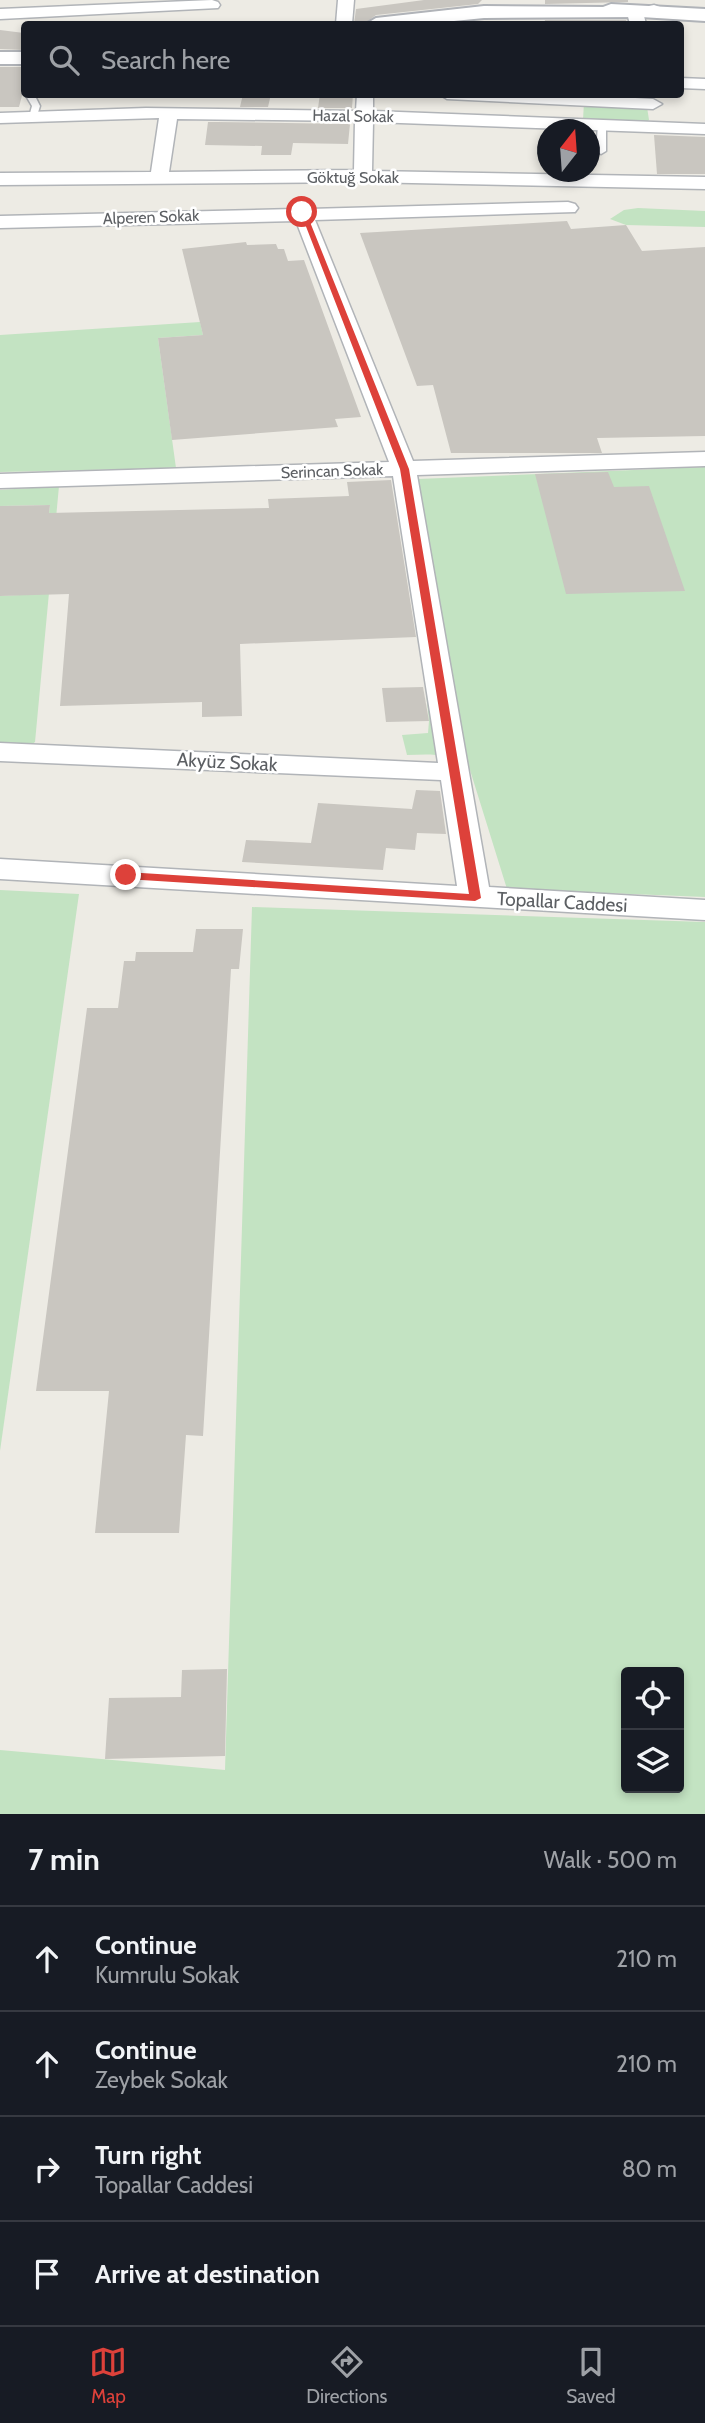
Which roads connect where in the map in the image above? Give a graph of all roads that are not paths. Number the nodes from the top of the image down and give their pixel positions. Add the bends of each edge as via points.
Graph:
1 (346, 0) edge
2 (503, 0) edge
3 (582, 0) edge
4 (211, 2) edge
5 (484, 12) junction
6 (543, 12) edge
7 (0, 14) edge
8 (704, 15) edge
9 (642, 16) edge
10 (217, 21) edge
11 (344, 21) edge
12 (445, 21) edge
13 (0, 58) edge
14 (21, 58) edge
15 (684, 83) edge
16 (705, 84) edge
17 (31, 98) edge
18 (223, 98) edge
19 (365, 98) edge
20 (616, 98) edge
21 (653, 99) edge
22 (169, 113) junction
23 (221, 114) junction
24 (365, 116) junction
25 (33, 117) junction
26 (0, 118) edge
27 (602, 125) junction
28 (657, 127) junction
29 (705, 129) edge
30 (601, 151) dead end
31 (363, 176) junction
32 (159, 178) junction
33 (0, 179) edge
34 (705, 183) edge
35 (568, 208) dead end
36 (302, 212) junction
37 (0, 222) edge
38 (705, 459) edge
39 (404, 469) junction
40 (0, 481) edge
41 (0, 752) edge
42 (454, 772) junction
43 (0, 869) edge
44 (475, 898) junction
45 (705, 910) edge

1 - 11 street
2 - 5 street
3 - 9 street
4 - 7 street
4 - 10 street
5 - 6 street
5 - 12 street
6 - 9 street
8 - 9 street
13 - 14 street
15 - 16 street
17 - 25 lane via 36,106
18 - 23 street
19 - 24 street
20 - 21 street
21 - 28 street
22 - 23 street, Hazal Sokak
22 - 25 street, Hazal Sokak
22 - 32 street
23 - 24 street, Hazal Sokak
24 - 27 street, Hazal Sokak
24 - 31 street
25 - 26 street, Hazal Sokak
27 - 28 street, Hazal Sokak
27 - 30 lane
28 - 29 street, Hazal Sokak
31 - 32 street, Göktuğ Sokak
31 - 34 street, Göktuğ Sokak
32 - 33 street, Göktuğ Sokak
35 - 36 street, Alperen Sokak
36 - 37 street, Alperen Sokak
36 - 39 street
38 - 39 street, Serincan Sokak
39 - 40 street, Serincan Sokak
39 - 42 street
41 - 42 street, Akyüz Sokak
42 - 44 street
43 - 44 street, Topallar Caddesi
44 - 45 street, Topallar Caddesi

